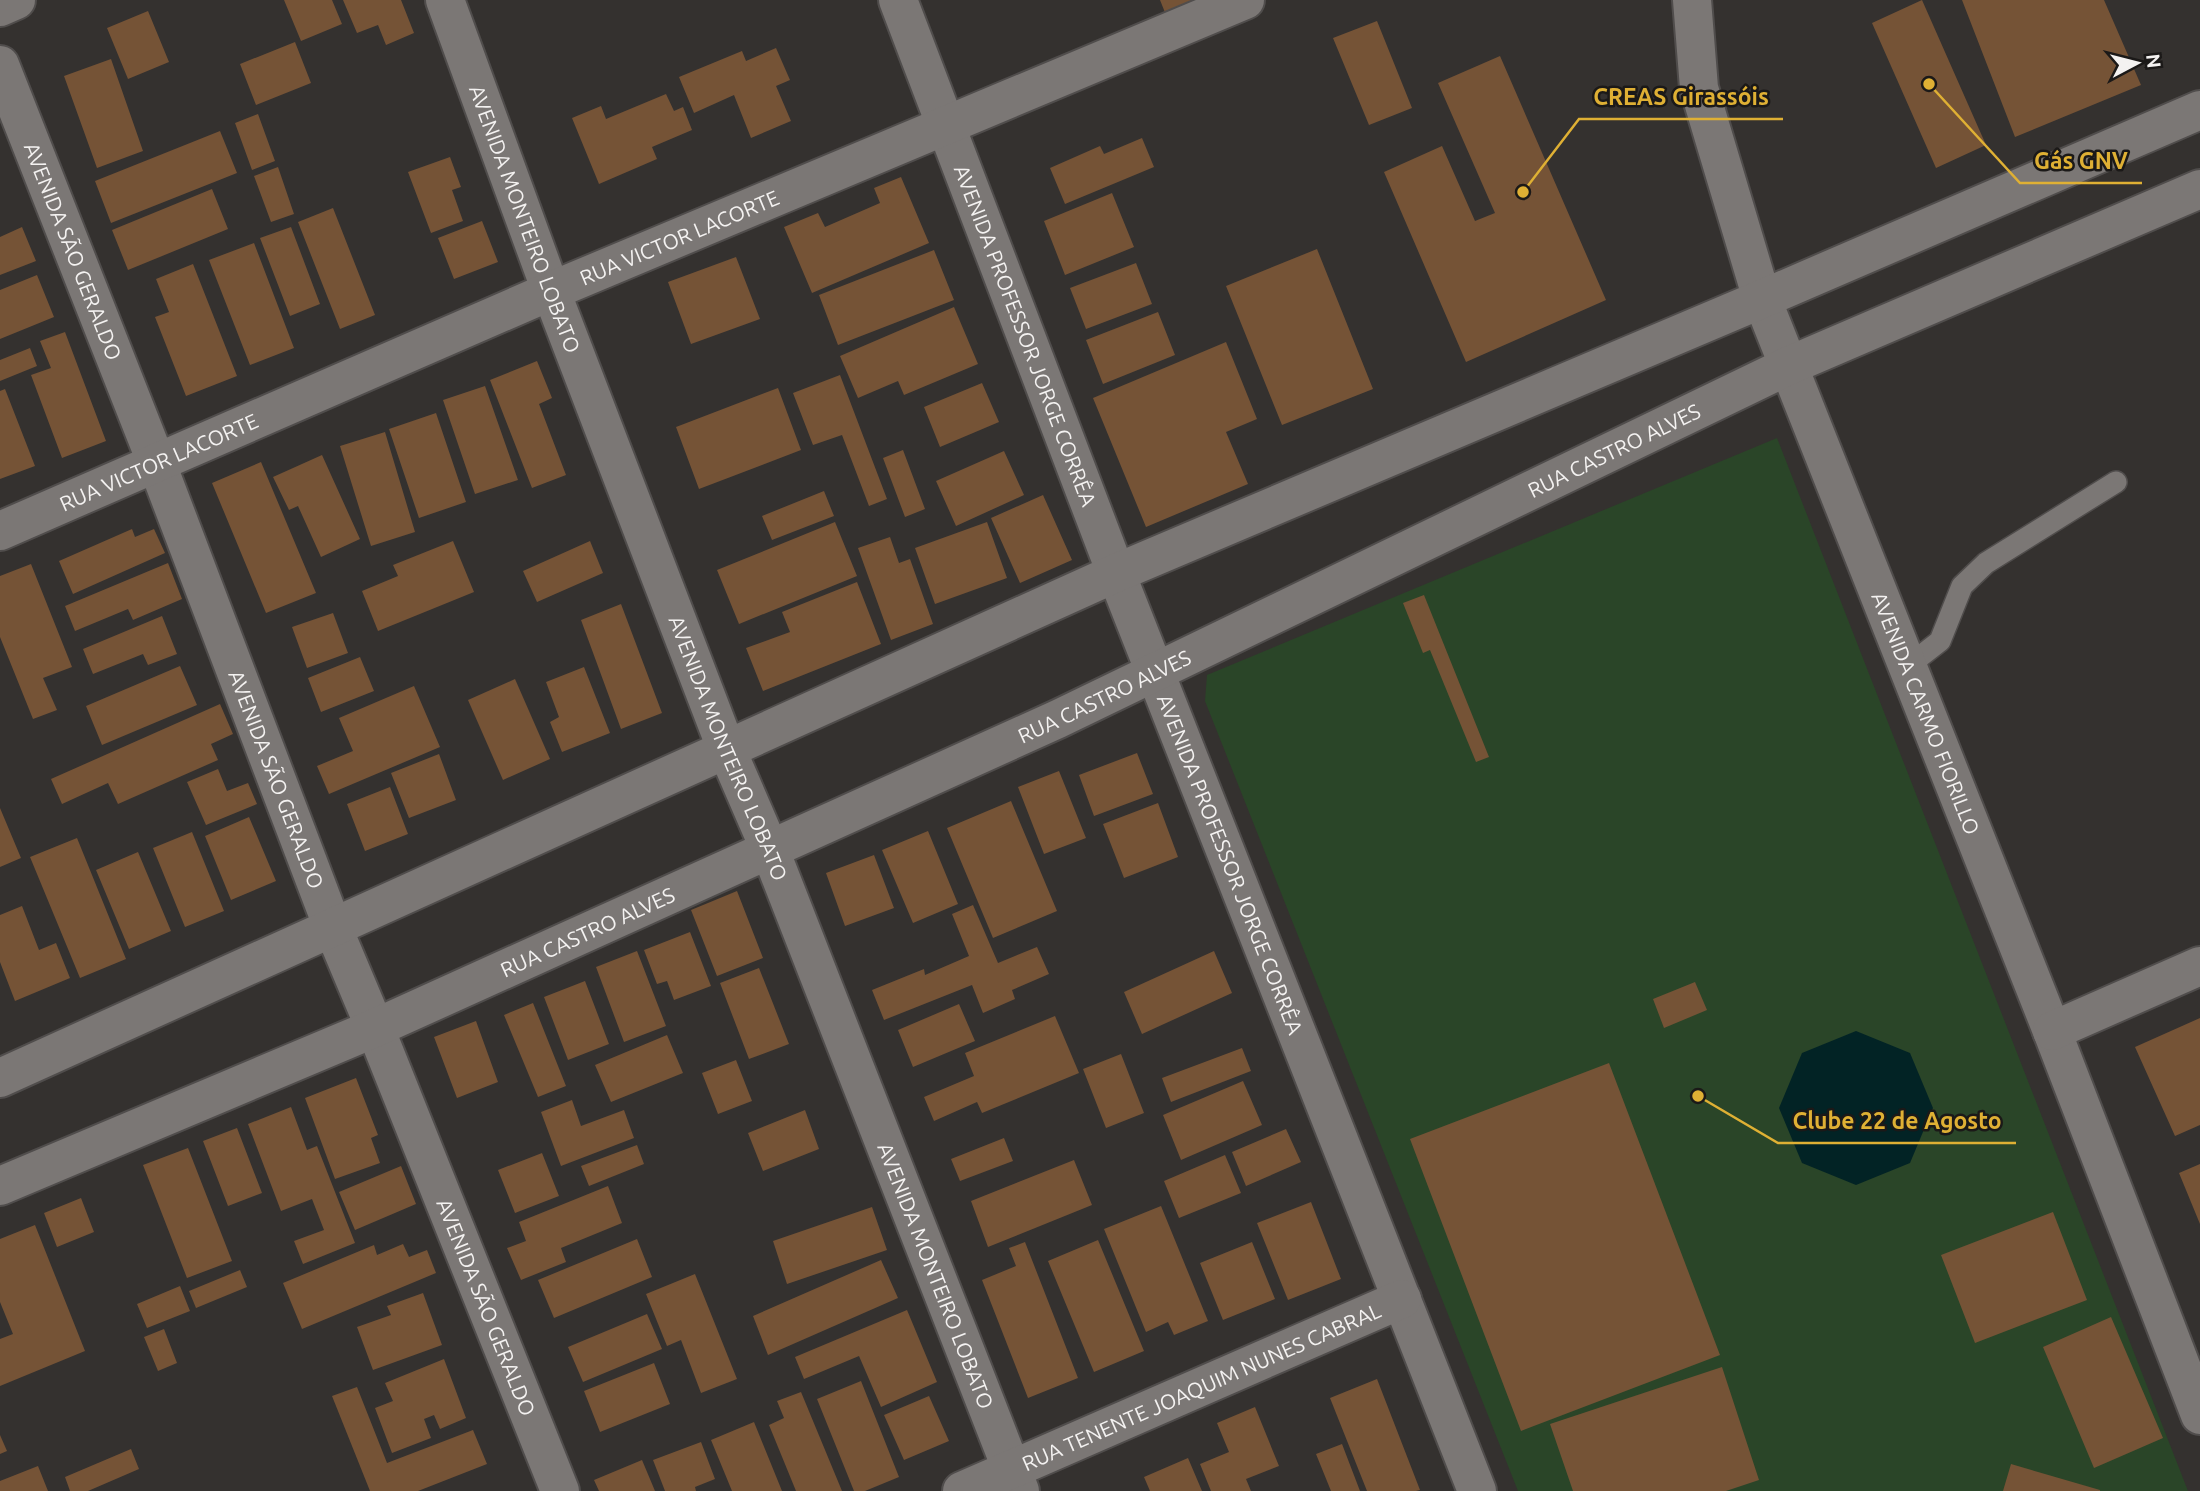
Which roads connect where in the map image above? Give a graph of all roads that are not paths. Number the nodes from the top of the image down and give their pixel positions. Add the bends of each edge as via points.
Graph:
1 (16, 0) edge
2 (445, 0) edge
3 (898, 0) edge
4 (1245, 0) edge
5 (1692, 0) edge
6 (0, 6) edge
7 (0, 65) edge
8 (2200, 110) edge
9 (947, 123) junction
10 (2200, 189) edge
11 (551, 291) junction
12 (1762, 299) junction
13 (1788, 366) junction
14 (157, 464) junction
15 (2116, 482) dead end
16 (0, 531) edge
17 (1116, 573) junction
18 (1908, 666) junction
19 (1155, 671) junction
20 (726, 748) junction
21 (770, 849) junction
22 (333, 928) junction
23 (2200, 966) edge
24 (375, 1028) junction
25 (2052, 1031) junction
26 (0, 1078) edge
27 (0, 1186) edge
28 (1402, 1299) junction
29 (2200, 1415) edge
30 (1015, 1480) edge
31 (560, 1491) edge
32 (962, 1491) edge
33 (1477, 1491) edge

1 - 6 street
2 - 11 street, AVENIDA MONTEIRO LOBATO
3 - 9 street, AVENIDA PROFESSOR JORGE CORRÊA
4 - 9 street, RUA VICTOR LACORTE
5 - 12 street, AVENIDA CARMO FIORILLO via 1699,88
7 - 14 street, AVENIDA SÃO GERALDO
8 - 12 street
9 - 11 street, RUA VICTOR LACORTE
9 - 17 street, AVENIDA PROFESSOR JORGE CORRÊA
10 - 13 street, RUA CASTRO ALVES
11 - 14 street, RUA VICTOR LACORTE
11 - 20 street, AVENIDA MONTEIRO LOBATO
12 - 13 street, AVENIDA CARMO FIORILLO
12 - 17 street
13 - 18 street, AVENIDA CARMO FIORILLO
13 - 19 street, RUA CASTRO ALVES
14 - 16 street, RUA VICTOR LACORTE
14 - 22 street, AVENIDA SÃO GERALDO
15 - 18 lane via 1986,563 1962,586 1940,641
17 - 19 street, AVENIDA PROFESSOR JORGE CORRÊA
17 - 20 street
18 - 25 street, AVENIDA CARMO FIORILLO
19 - 21 street, RUA CASTRO ALVES
19 - 28 street, AVENIDA PROFESSOR JORGE CORRÊA
20 - 21 street, AVENIDA MONTEIRO LOBATO
20 - 22 street
21 - 24 street, RUA CASTRO ALVES
21 - 30 street, AVENIDA MONTEIRO LOBATO
22 - 24 street, AVENIDA SÃO GERALDO
22 - 26 street
23 - 25 street
24 - 27 street, RUA CASTRO ALVES
24 - 31 street, AVENIDA SÃO GERALDO
25 - 29 street, AVENIDA CARMO FIORILLO
28 - 30 street, RUA TENENTE JOAQUIM NUNES CABRAL
28 - 33 street, AVENIDA PROFESSOR JORGE CORRÊA
30 - 32 street, RUA TENENTE JOAQUIM NUNES CABRAL

